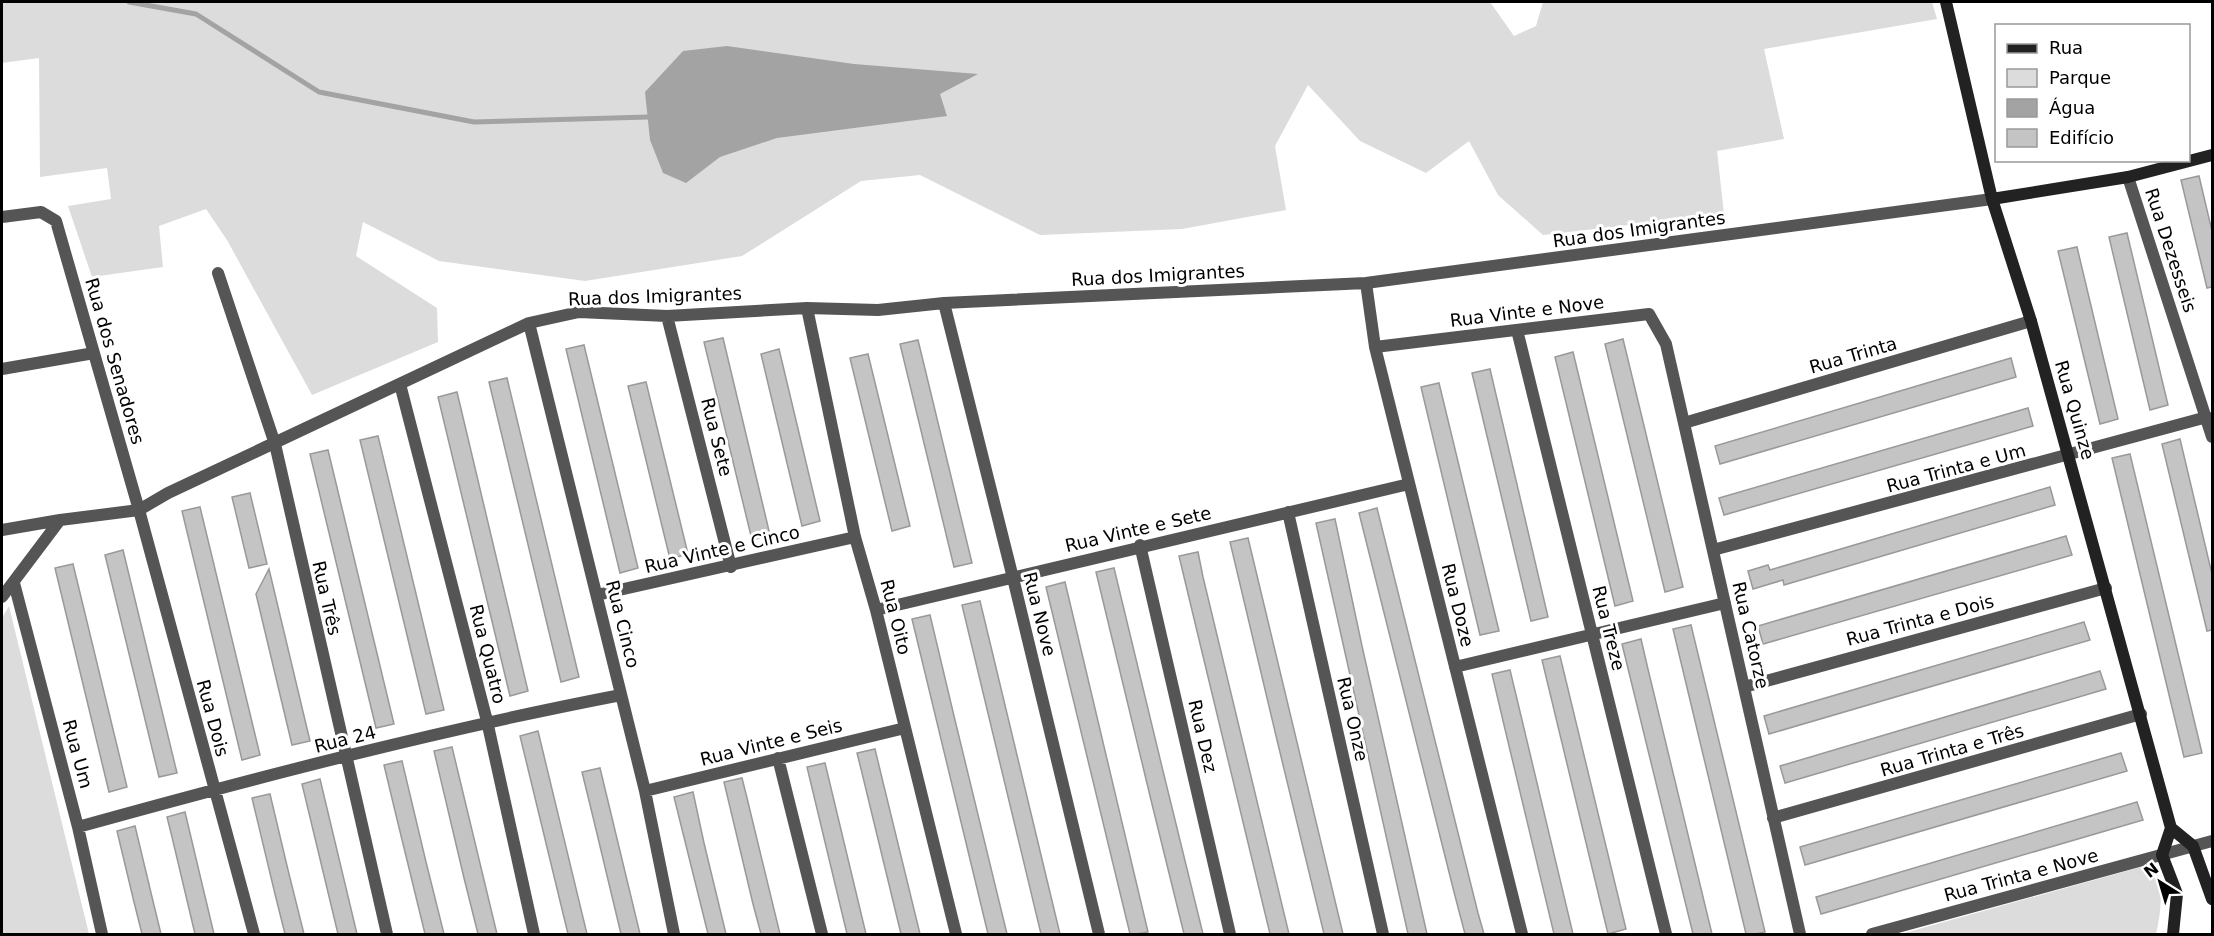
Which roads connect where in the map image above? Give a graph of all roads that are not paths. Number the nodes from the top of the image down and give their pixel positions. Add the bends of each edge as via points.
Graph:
1 (1946, 2) edge
2 (2212, 155) edge
3 (2190, 161) edge
4 (2185, 162) edge
5 (2128, 177) junction
6 (1992, 199) junction
7 (2, 217) edge
8 (218, 273) dead end
9 (1366, 283) junction
10 (944, 303) junction
11 (807, 308) junction
12 (667, 316) junction
13 (2031, 321) junction
14 (529, 323) junction
15 (1517, 330) junction
16 (1666, 344) joint
17 (1375, 347) junction
18 (94, 352) junction
19 (2, 369) edge
20 (400, 384) junction
21 (2207, 417) junction
22 (1684, 423) junction
23 (2212, 437) edge
24 (275, 444) junction
25 (2069, 456) junction
26 (1409, 484) junction
27 (139, 510) junction
28 (1288, 512) junction
29 (60, 520) junction
30 (2, 530) edge
31 (855, 537) junction
32 (1140, 545) junction
33 (1713, 550) junction
34 (731, 567) junction
35 (1013, 578) junction
36 (14, 583) junction
37 (2106, 588) junction
38 (597, 595) junction
39 (2, 597) edge
40 (1725, 603) junction
41 (876, 610) junction
42 (1592, 635) junction
43 (1455, 667) junction
44 (1744, 687) junction
45 (621, 694) junction
46 (2141, 714) junction
47 (487, 721) junction
48 (904, 728) junction
49 (344, 758) junction
50 (778, 758) junction
51 (213, 790) junction
52 (645, 791) junction
53 (1773, 818) junction
54 (78, 827) junction
55 (2171, 828) junction
56 (2212, 841) edge
57 (2193, 846) junction
58 (2162, 855) junction
59 (2212, 898) edge
60 (102, 934) edge
61 (254, 934) edge
62 (387, 934) edge
63 (534, 934) edge
64 (674, 934) edge
65 (822, 934) edge
66 (956, 934) edge
67 (1099, 934) edge
68 (1230, 934) edge
69 (1383, 934) edge
70 (1522, 934) edge
71 (1666, 934) edge
72 (1800, 934) edge
73 (1872, 934) edge
74 (2173, 934) edge

1 - 6 street, Rua Quinze
2 - 3 street, Rua dos Imigrantes
4 - 5 street, Rua dos Imigrantes
5 - 6 street, Rua dos Imigrantes
5 - 21 street, Rua Dezesseis
6 - 9 street, Rua dos Imigrantes
6 - 13 street, Rua Quinze
7 - 18 street, Rua dos Senadores via 41,212 56,221
8 - 24 street, Rua Três
9 - 10 street, Rua dos Imigrantes
9 - 17 street, Rua Doze
10 - 11 street, Rua dos Imigrantes via 878,310
10 - 35 street, Rua Nove
11 - 12 street, Rua dos Imigrantes
11 - 31 street, Rua Oito
12 - 14 street, Rua dos Imigrantes via 579,312
12 - 34 street, Rua Sete
13 - 22 street, Rua Trinta
13 - 25 street, Rua Quinze
14 - 20 street, Rua dos Imigrantes
14 - 38 street, Rua Cinco
15 - 16 street, Rua Vinte e Nove via 1649,314
15 - 17 street, Rua Vinte e Nove
15 - 42 street, Rua Treze
16 - 22 street, Rua Catorze
17 - 26 street, Rua Doze
18 - 19 street
18 - 27 street, Rua dos Senadores
20 - 24 street, Rua dos Imigrantes
20 - 47 street, Rua Quatro
21 - 23 street, Rua Dezesseis
21 - 25 street, Rua Trinta e Um
22 - 33 street, Rua Catorze
24 - 27 street, Rua dos Imigrantes
24 - 49 street, Rua Três
25 - 33 street, Rua Trinta e Um
25 - 37 street, Rua Quinze
26 - 28 street, Rua Vinte e Sete
26 - 43 street, Rua Doze
27 - 29 street
27 - 51 street, Rua Dois
28 - 32 street, Rua Vinte e Sete
28 - 69 street, Rua Onze
29 - 30 street
29 - 36 street
31 - 34 street, Rua Vinte e Cinco
31 - 41 street, Rua Oito
32 - 35 street, Rua Vinte e Sete
32 - 68 street, Rua Dez
33 - 40 street, Rua Catorze
34 - 38 street, Rua Vinte e Cinco
35 - 41 street, Rua Vinte e Sete
35 - 67 street, Rua Nove
36 - 39 street
36 - 54 street, Rua Um
37 - 44 street, Rua Trinta e Dois
37 - 46 street, Rua Quinze
38 - 45 street, Rua Cinco
40 - 42 street
40 - 44 street, Rua Catorze
41 - 48 street, Rua Oito
42 - 43 street
42 - 71 street, Rua Treze
43 - 70 street, Rua Doze
44 - 53 street, Rua Catorze
45 - 47 street, Rua 24
45 - 52 street, Rua Cinco
46 - 53 street, Rua Trinta e Três
46 - 55 street, Rua Quinze
47 - 49 street, Rua 24
47 - 63 street, Rua Quatro
48 - 50 street, Rua Vinte e Seis
48 - 66 street, Rua Oito
49 - 51 street, Rua 24
49 - 62 street, Rua Três
50 - 52 street, Rua Vinte e Seis
50 - 65 street
51 - 54 street, Rua 24
51 - 61 street, Rua Dois
52 - 64 street, Rua Cinco
53 - 72 street, Rua Catorze
54 - 60 street, Rua Um
55 - 57 street
55 - 58 street
56 - 57 street, Rua Trinta e Nove
57 - 58 street, Rua Trinta e Nove
57 - 59 street
58 - 73 street, Rua Trinta e Nove
58 - 74 street via 2177,894

